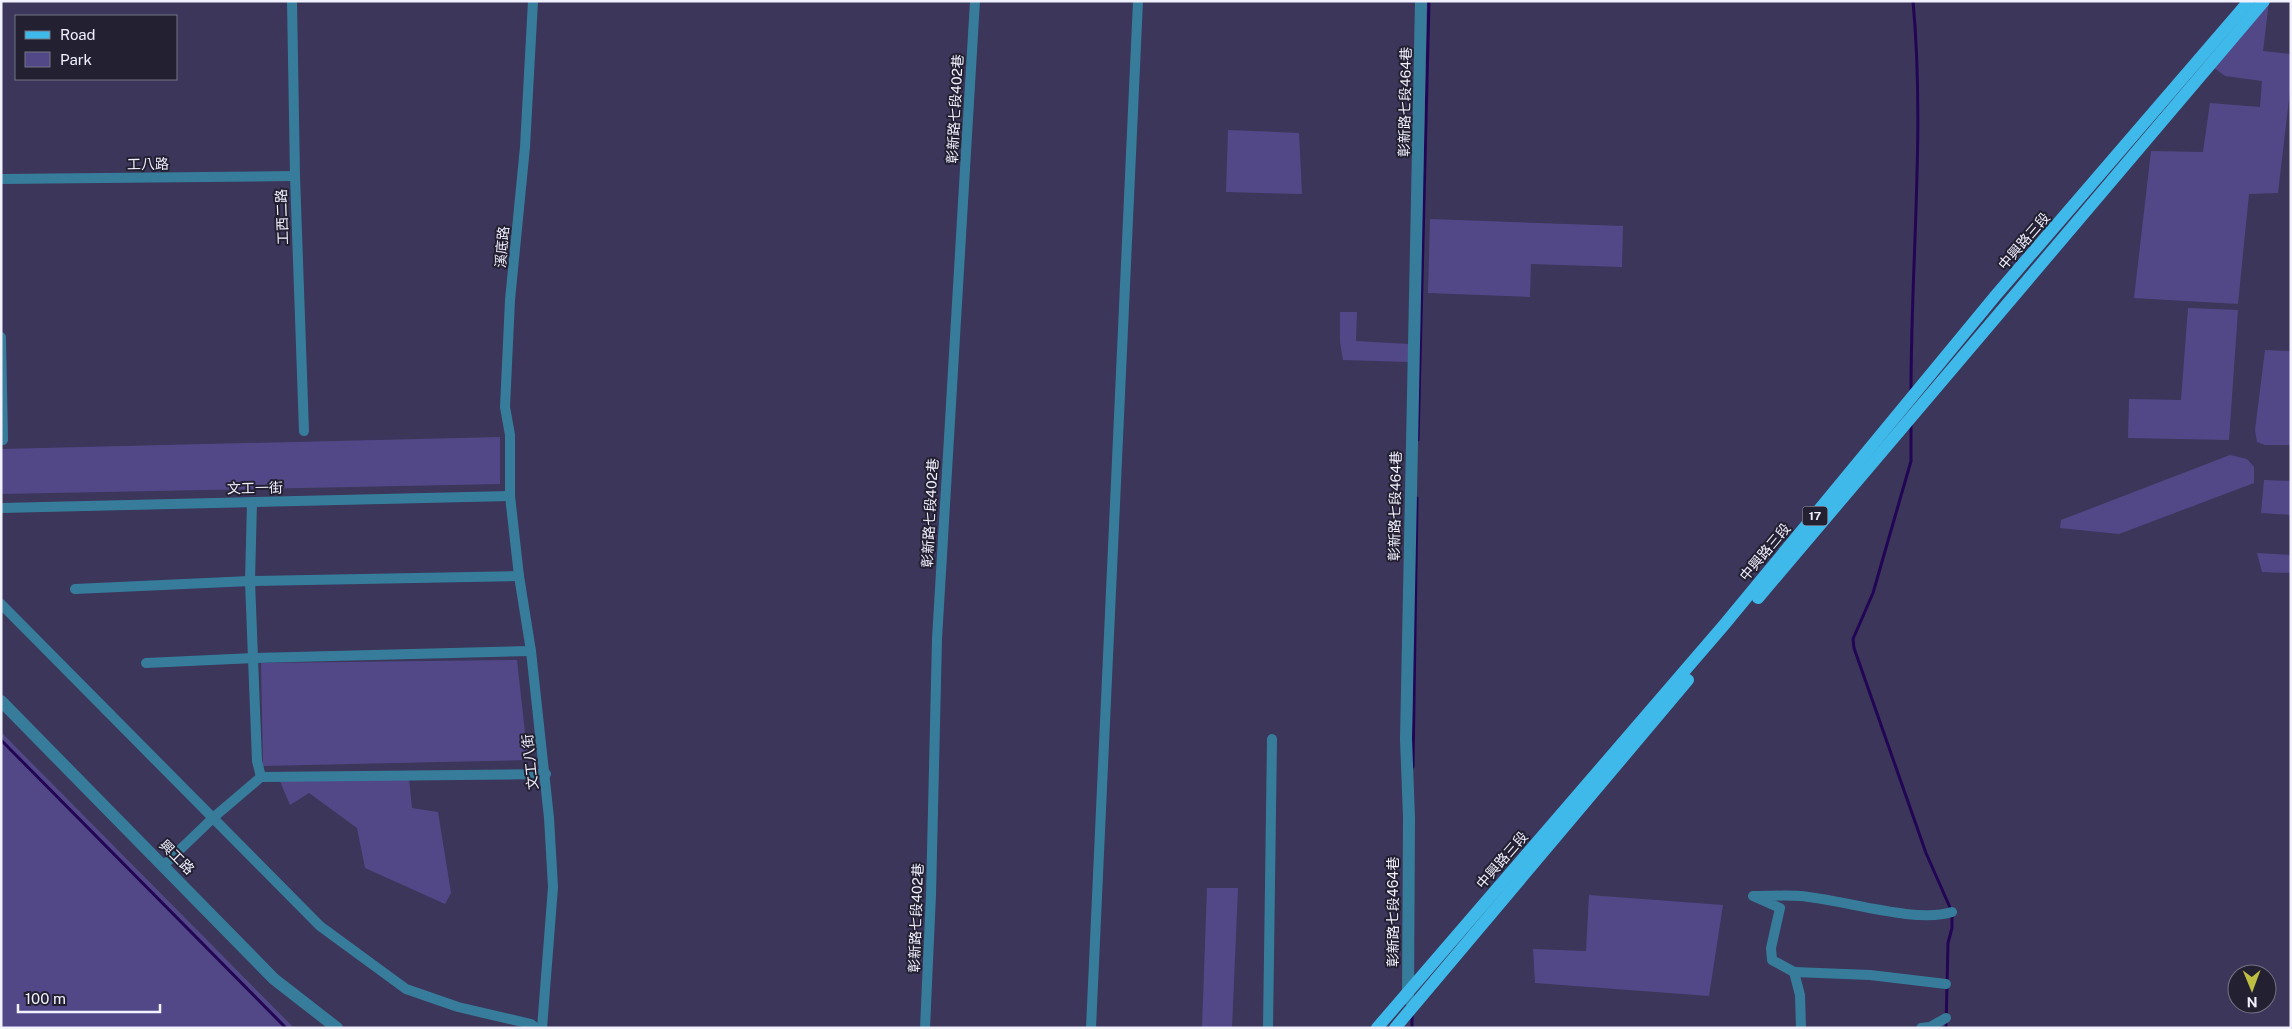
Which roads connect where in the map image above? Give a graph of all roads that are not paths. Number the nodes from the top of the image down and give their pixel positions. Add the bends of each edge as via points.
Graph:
1 (292, 1) edge
2 (533, 1) edge
3 (975, 1) edge
4 (1138, 1) edge
5 (1421, 1) edge
6 (2249, 1) edge
7 (2264, 1) edge
8 (295, 176) junction
9 (1, 180) edge
10 (1, 337) edge
11 (304, 432) dead end
12 (3, 440) dead end
13 (510, 496) junction
14 (252, 502) junction
15 (1, 508) edge
16 (519, 576) junction
17 (250, 581) junction
18 (75, 589) dead end
19 (1, 604) edge
20 (531, 651) junction
21 (254, 658) junction
22 (146, 663) dead end
23 (1, 701) edge
24 (1272, 739) dead end
25 (546, 774) junction
26 (261, 777) junction
27 (214, 817) junction
28 (164, 865) junction
29 (1952, 912) dead end
30 (1794, 972) junction
31 (1946, 984) dead end
32 (1408, 990) junction
33 (1408, 1012) junction
34 (1946, 1018) dead end
35 (336, 1028) edge
36 (536, 1028) edge
37 (542, 1028) edge
38 (925, 1028) edge
39 (1092, 1028) edge
40 (1268, 1028) edge
41 (1377, 1028) edge
42 (1396, 1028) edge
43 (1801, 1028) edge
44 (1921, 1028) edge

1 - 8 street, 工西二路
2 - 13 street, 溪底路 via 525,147 505,382 510,435
3 - 38 street, 彰新路七段402巷 via 937,639
4 - 39 street
5 - 32 street, 彰新路七段464巷 via 1407,710
6 - 32 main road, 中興路三段 / 17 via 1996,295 1711,640
7 - 33 main road, 中興路三段 / 17
8 - 9 street, 工八路
8 - 11 street, 工西二路
10 - 12 street
13 - 14 street, 文工一街
13 - 16 street, 文工八街
14 - 15 street, 文工一街
14 - 17 street
16 - 17 street
16 - 20 street, 文工八街
17 - 18 street
17 - 21 street
19 - 27 street
20 - 21 street
20 - 25 street, 文工八街
21 - 22 street
21 - 26 street via 257,761
23 - 28 street, 興工路
24 - 40 street
25 - 26 street
25 - 37 street, 文工八街 via 553,887
26 - 27 street
27 - 28 street
27 - 36 street via 320,926 406,989
28 - 35 street, 興工路 via 274,979
29 - 30 street via 1939,916 1800,896 1754,896 1780,908 1771,948 1772,960
30 - 31 street via 1870,975
30 - 43 street via 1800,995
32 - 33 street, 彰新路七段464巷
32 - 41 main road, 中興路三段 / 17
33 - 42 main road, 中興路三段 / 17
34 - 44 street

